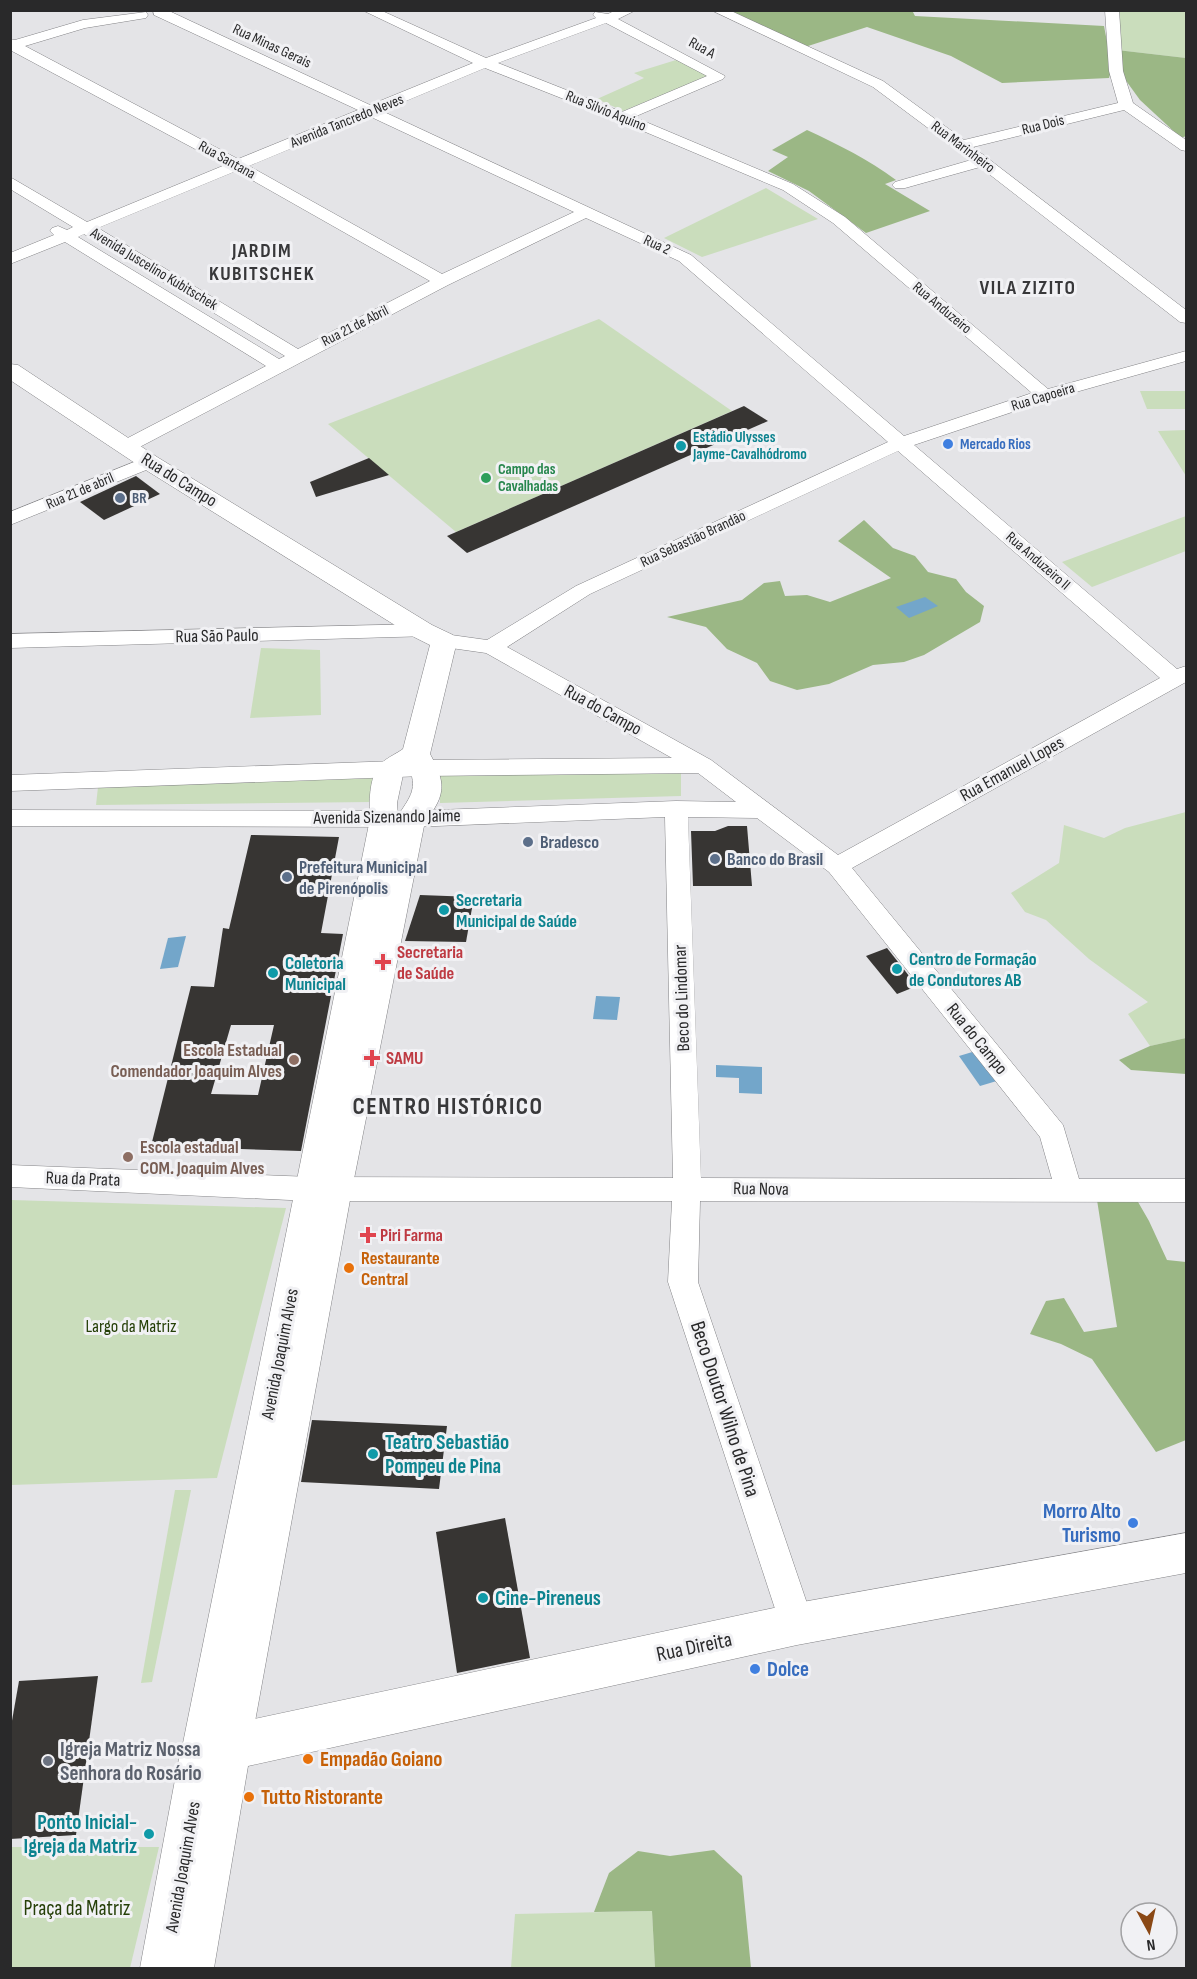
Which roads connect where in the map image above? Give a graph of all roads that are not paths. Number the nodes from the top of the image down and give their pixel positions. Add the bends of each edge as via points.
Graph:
1 (105, 10) edge
2 (118, 10) edge
3 (368, 10) edge
4 (588, 10) edge
5 (630, 10) edge
6 (717, 10) edge
7 (1112, 10) edge
8 (160, 11) edge
9 (141, 15) junction
10 (609, 18) junction
11 (83, 24) junction
12 (11, 45) edge
13 (485, 63) junction
14 (1126, 105) junction
15 (370, 111) junction
16 (622, 117) junction
17 (961, 145) junction
18 (1186, 147) edge
19 (983, 161) junction
20 (237, 165) junction
21 (10, 182) edge
22 (900, 185) dead end
23 (586, 212) junction
24 (839, 220) joint
25 (47, 225) dead end
26 (86, 228) junction
27 (66, 236) junction
28 (10, 259) edge
29 (442, 280) junction
30 (1186, 318) edge
31 (297, 356) junction
32 (1186, 356) edge
33 (278, 366) junction
34 (10, 370) edge
35 (1045, 395) junction
36 (901, 443) junction
37 (127, 447) junction
38 (149, 462) junction
39 (10, 519) edge
40 (434, 636) junction
41 (10, 641) edge
42 (490, 647) junction
43 (1181, 676) edge
44 (420, 761) junction
45 (703, 765) junction
46 (390, 770) junction
47 (92, 781) junction
48 (10, 783) edge
49 (676, 809) junction
50 (763, 810) junction
51 (86, 817) junction
52 (10, 818) edge
53 (398, 819) junction
54 (837, 866) junction
55 (10, 1176) edge
56 (687, 1188) junction
57 (323, 1189) junction
58 (1186, 1191) edge
59 (1070, 1192) junction
60 (1186, 1553) edge
61 (797, 1624) junction
62 (216, 1751) junction
63 (164, 1968) edge
64 (190, 1968) edge

1 - 11 street
2 - 9 street
3 - 13 street, Rua Silvio Aquino
4 - 10 street
5 - 10 street, Avenida Tancredo Neves
6 - 17 street, Rua Marinheiro via 878,84
7 - 14 street via 1116,71
8 - 9 street
8 - 15 street, Rua Minas Gerais
9 - 11 street
10 - 13 street, Avenida Tancredo Neves
10 - 16 street, Rua A via 718,76
11 - 12 street
12 - 20 street, Rua Santana
13 - 15 street, Avenida Tancredo Neves
13 - 16 street, Rua Silvio Aquino
14 - 17 street, Rua Dois
14 - 18 street
15 - 20 street, Avenida Tancredo Neves
15 - 23 street, Rua 2
16 - 24 street, Rua Silvio Aquino via 788,187
17 - 19 street, Rua Marinheiro
19 - 22 street
19 - 30 street, Rua Marinheiro
20 - 26 street, Avenida Tancredo Neves
20 - 29 street, Rua Santana
21 - 26 street, Avenida Juscelino Kubitschek
23 - 29 street, Rua 21 de Abril
23 - 36 street, Rua 2 via 685,258
24 - 35 street, Rua Anduzeiro
25 - 27 street, Avenida Juscelino Kubitschek
26 - 27 street, Avenida Tancredo Neves
26 - 31 street, Avenida Juscelino Kubitschek
27 - 28 street, Avenida Tancredo Neves
27 - 33 street, Avenida Juscelino Kubitschek
29 - 31 street, Rua 21 de Abril
31 - 33 street, Rua 21 de Abril
32 - 35 street, Rua Capoeira
33 - 37 street, Rua 21 de Abril
34 - 37 street, Rua do Campo
35 - 36 street, Rua Capoeira
36 - 42 street, Rua Sebastião Brandão via 583,590
36 - 43 street, Rua Anduzeiro II
37 - 38 street, Rua do Campo
38 - 39 street, Rua 21 de abril
38 - 40 street, Rua do Campo
40 - 41 street, Rua São Paulo
40 - 42 street, Rua do Campo
40 - 44 street, Avenida Joaquim Alves
42 - 45 street, Rua do Campo
43 - 54 street, Rua Emanuel Lopes
44 - 45 street
44 - 46 street
44 - 53 street, Avenida Joaquim Alves via 430,786 425,803
45 - 50 street, Rua do Campo
46 - 47 street
46 - 53 street, Avenida Joaquim Alves via 383,803
47 - 48 street
47 - 51 street
49 - 50 street, Avenida Sizenando Jaime
49 - 53 street, Avenida Sizenando Jaime
49 - 56 street, Beco do Lindomar
50 - 54 street, Rua do Campo
51 - 52 street, Avenida Sizenando Jaime
51 - 53 street, Avenida Sizenando Jaime
53 - 57 street, Avenida Joaquim Alves
54 - 59 street, Rua do Campo via 1053,1133
55 - 57 street, Rua da Prata
56 - 57 street, Rua Nova
56 - 59 street, Rua Nova
56 - 61 street, Beco Doutor Wilno de Pina via 683,1282
57 - 62 street, Avenida Joaquim Alves
58 - 59 street, Rua Nova
60 - 61 main road, Rua Direita
61 - 62 main road, Rua Direita
62 - 63 main road, Avenida Joaquim Alves
62 - 64 main road, Avenida Joaquim Alves

